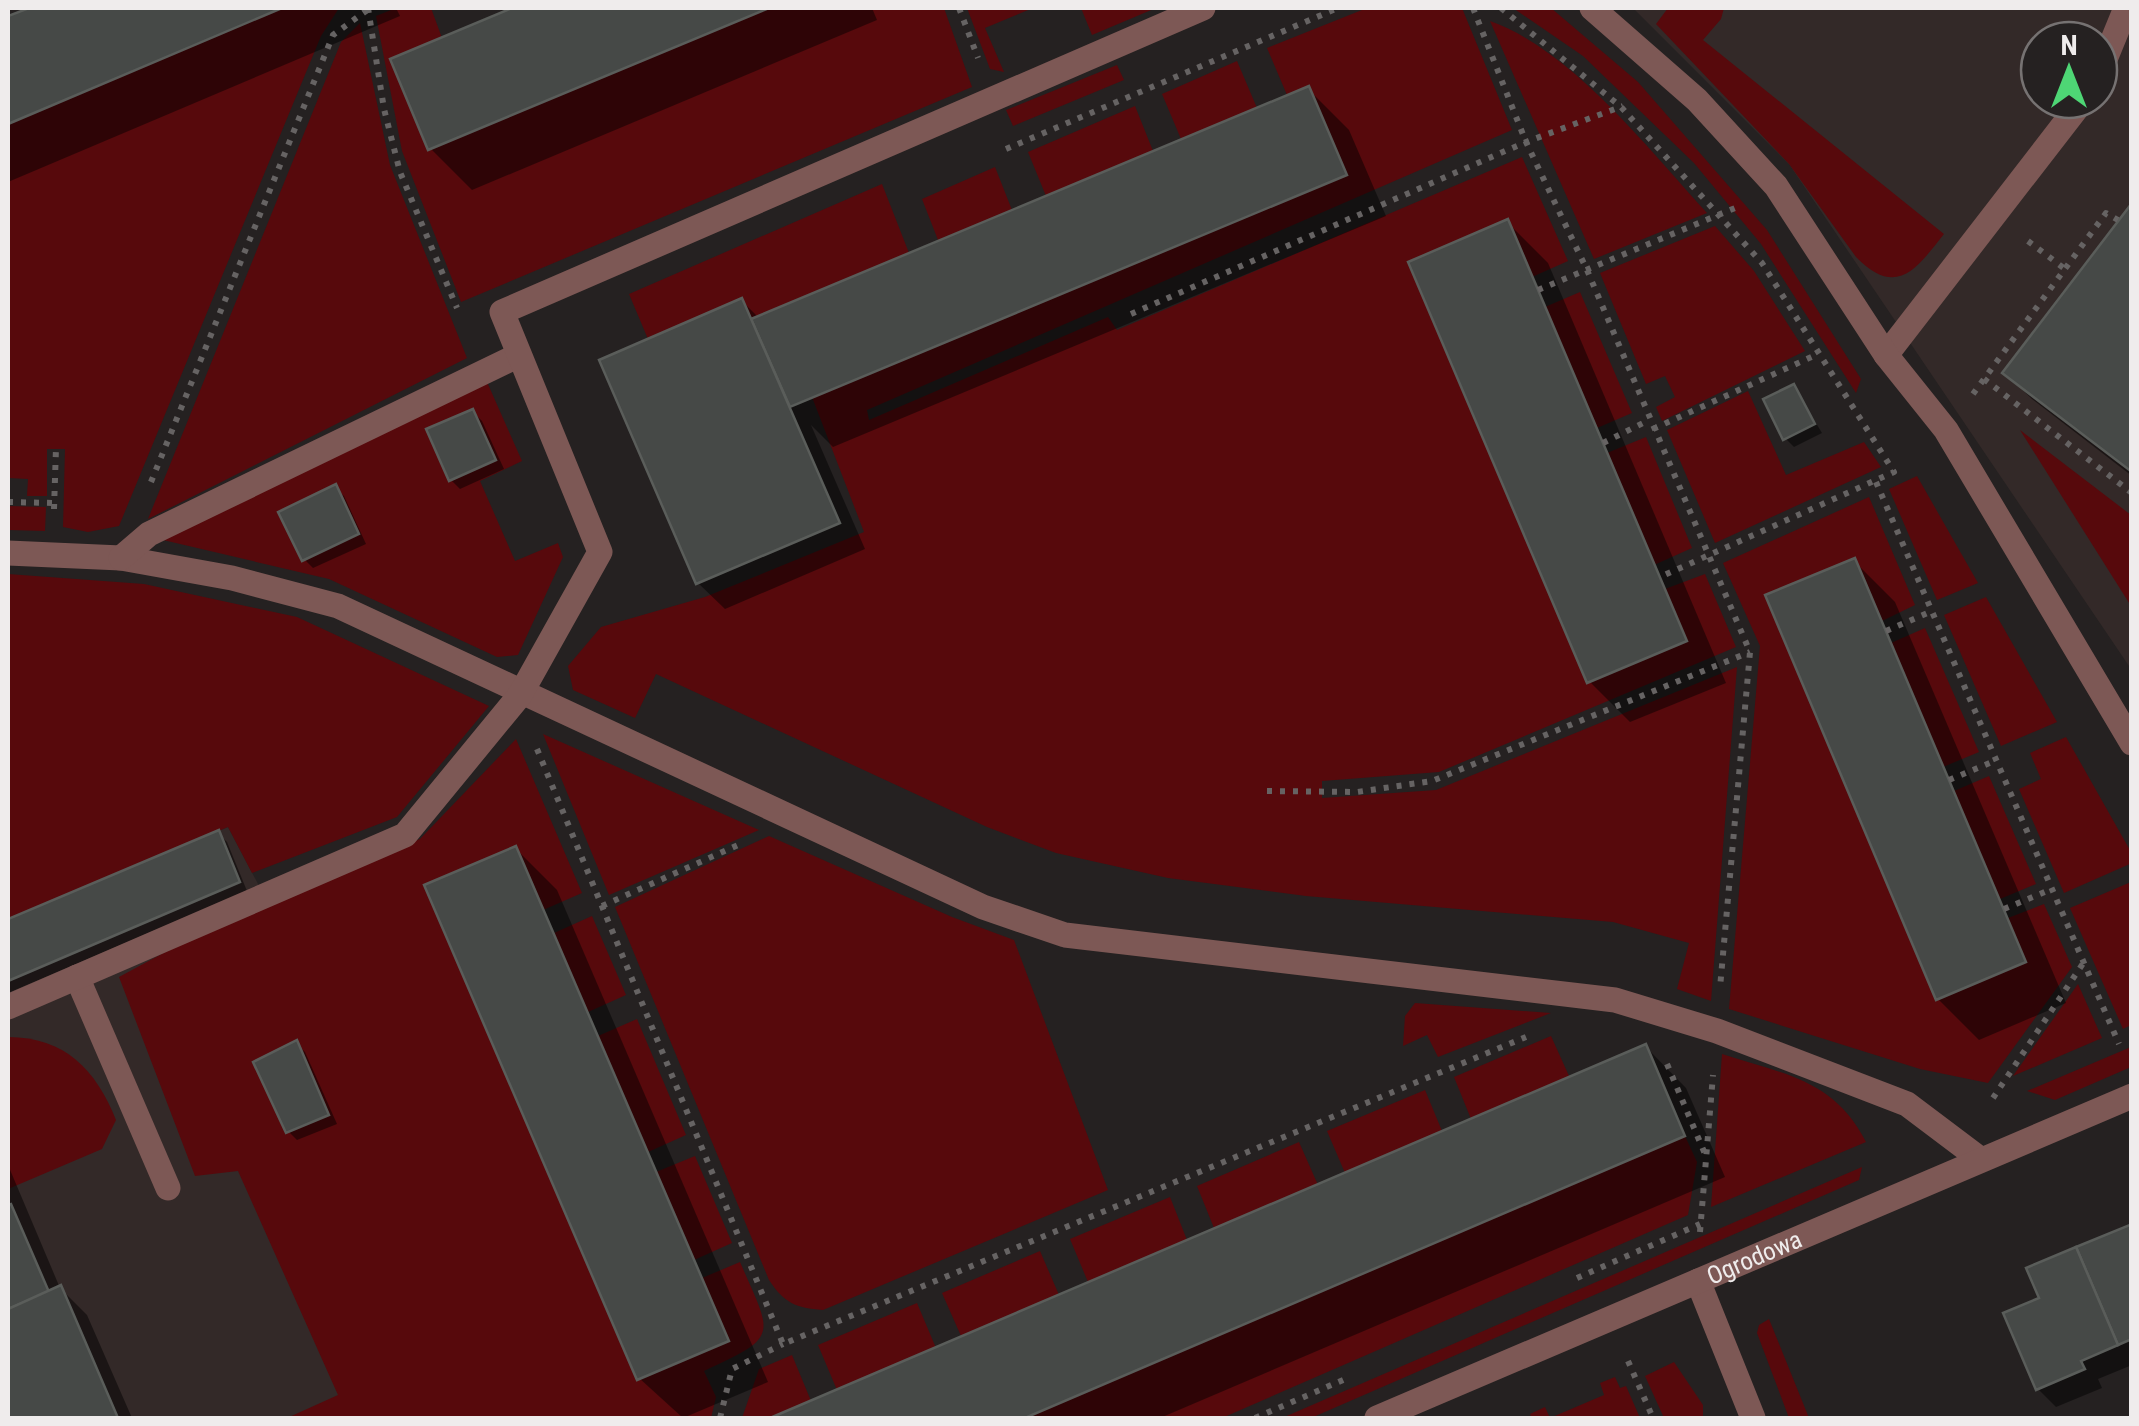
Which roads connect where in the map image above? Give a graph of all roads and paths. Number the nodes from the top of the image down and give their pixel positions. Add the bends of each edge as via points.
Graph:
1 (369, 8) edge
2 (1204, 8) edge
3 (1473, 8) edge
4 (1502, 8) edge
5 (1592, 8) edge
6 (1670, 78) junction
7 (1621, 107) junction
8 (2068, 120) edge
9 (1526, 142) junction
10 (1776, 186) junction
11 (1720, 216) junction
12 (2118, 220) dead end
13 (1587, 270) junction
14 (1538, 290) dead end
15 (1131, 314) dead end
16 (1864, 322) junction
17 (1818, 355) junction
18 (1886, 355) junction
19 (517, 356) junction
20 (483, 374) junction
21 (1984, 380) junction
22 (1649, 420) junction
23 (1653, 429) junction
24 (1946, 430) junction
25 (1603, 443) dead end
26 (56, 448) dead end
27 (1876, 482) junction
28 (2132, 493) edge
29 (8, 502) edge
30 (54, 502) junction
31 (8, 552) edge
32 (53, 556) junction
33 (1707, 556) junction
34 (121, 558) junction
35 (1660, 577) dead end
36 (1932, 611) junction
37 (1886, 631) dead end
38 (1750, 652) junction
39 (520, 694) junction
40 (2132, 744) edge
41 (1996, 760) junction
42 (1949, 780) dead end
43 (1267, 791) dead end
44 (794, 820) junction
45 (2052, 889) junction
46 (602, 906) junction
47 (2004, 909) dead end
48 (2084, 962) junction
49 (77, 977) junction
50 (8, 1007) edge
51 (1644, 1010) junction
52 (1541, 1030) dead end
53 (1716, 1031) junction
54 (2119, 1044) dead end
55 (2132, 1096) edge
56 (1992, 1098) dead end
57 (1706, 1155) junction
58 (1980, 1159) junction
59 (168, 1188) dead end
60 (1698, 1281) junction
61 (1610, 1318) junction
62 (783, 1344) junction
63 (720, 1418) edge
64 (1377, 1418) edge
65 (1653, 1418) edge
66 (1754, 1418) edge

1 - 20 path via 400,172
1 - 34 path via 333,35
2 - 19 street via 502,312
3 - 9 path
4 - 7 path
5 - 6 street
6 - 7 path
6 - 10 street
7 - 9 path
7 - 11 path
8 - 18 street
9 - 13 path
9 - 15 path
10 - 11 path
10 - 16 street
11 - 13 path
11 - 17 path via 1762,263
12 - 21 path via 2106,213
13 - 14 path
13 - 22 path
16 - 17 path
16 - 18 street
17 - 23 path
17 - 27 path via 1894,472
18 - 24 street
19 - 20 street
19 - 39 street via 600,552
20 - 34 street via 149,534
21 - 24 path
21 - 28 path
22 - 23 path
22 - 25 path
23 - 33 path
24 - 40 street
26 - 30 path
27 - 33 path
27 - 36 path
29 - 30 path
30 - 32 path
31 - 32 street
32 - 34 street
33 - 35 path
33 - 38 path
34 - 39 street via 338,606
36 - 37 path
36 - 41 path
38 - 43 path via 1432,782 1356,792
38 - 53 path
39 - 44 street
39 - 46 path
39 - 49 street via 405,834
41 - 42 path
41 - 45 path
44 - 46 path
44 - 51 street via 983,907 1064,935 1615,1000
45 - 47 path
45 - 48 path
46 - 62 path
48 - 54 path
48 - 56 path
49 - 50 street
49 - 59 street
51 - 53 street
51 - 57 path
52 - 62 path
53 - 57 path
53 - 58 street via 1908,1104
55 - 58 street, Ogrodowa
57 - 60 path
58 - 60 street, Ogrodowa
60 - 61 street, Ogrodowa
60 - 66 street
61 - 64 street, Ogrodowa
61 - 65 path
62 - 63 path via 732,1369

